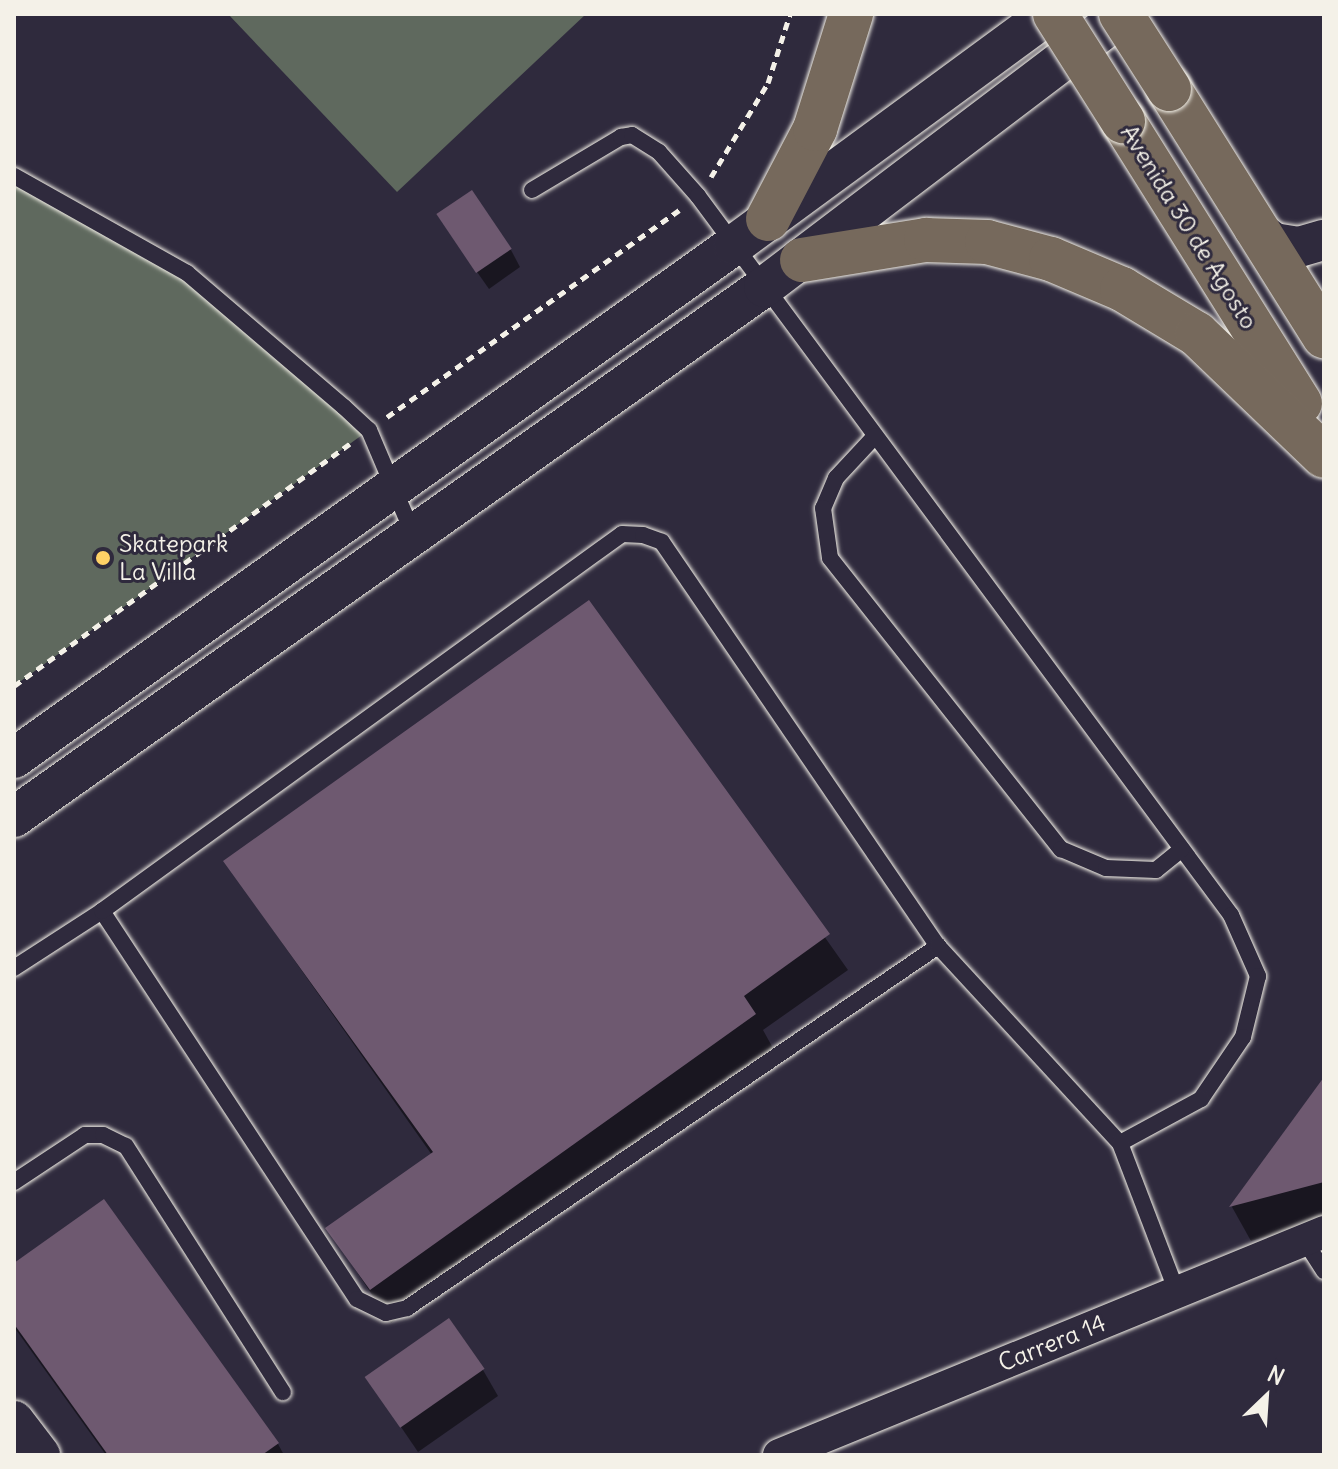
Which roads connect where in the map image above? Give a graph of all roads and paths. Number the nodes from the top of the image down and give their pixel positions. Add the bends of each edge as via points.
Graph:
1 (790, 14) edge
2 (851, 14) edge
3 (1048, 14) edge
4 (1055, 14) edge
5 (1123, 14) edge
6 (14, 176) edge
7 (532, 190) dead end
8 (698, 196) junction
9 (1254, 228) junction
10 (751, 232) junction
11 (1324, 240) edge
12 (802, 260) junction
13 (764, 287) junction
14 (1324, 336) edge
15 (369, 430) junction
16 (875, 436) junction
17 (1324, 440) edge
18 (1324, 456) edge
19 (395, 483) junction
20 (414, 539) junction
21 (14, 686) edge
22 (14, 758) edge
23 (14, 817) edge
24 (1182, 849) junction
25 (102, 911) junction
26 (938, 946) junction
27 (14, 968) edge
28 (1120, 1143) junction
29 (14, 1182) edge
30 (1314, 1236) edge
31 (1324, 1271) edge
32 (1177, 1292) junction
33 (283, 1392) dead end
34 (14, 1421) edge
35 (40, 1455) edge
36 (779, 1455) edge

1 - 8 path via 768,83
2 - 10 main road via 815,129
3 - 10 street
4 - 17 main road, Avenida 30 de Agosto, bridge
5 - 9 main road, bridge
5 - 12 street
6 - 15 lane via 187,273
7 - 8 lane via 632,135 659,152
8 - 10 lane
8 - 15 path
9 - 11 street via 1274,243 1299,247
9 - 14 main road
10 - 13 lane
10 - 19 street
12 - 13 street
12 - 18 main road via 926,240 987,242 1051,259 1122,289 1197,334
13 - 16 lane
13 - 20 street
15 - 19 lane
15 - 21 path
16 - 24 lane
16 - 24 lane via 836,478 823,508 830,558 1061,849 1106,868 1156,870
19 - 20 lane
19 - 22 street
20 - 23 street
24 - 28 lane via 1231,915 1258,976 1243,1037 1201,1099
25 - 26 lane via 357,1299 386,1313 407,1308
25 - 26 lane via 622,534 662,542
25 - 27 lane
26 - 28 lane
28 - 32 lane
29 - 33 lane via 85,1135 103,1135 126,1146
30 - 31 lane
30 - 32 street, Carrera 14
32 - 36 street, Carrera 14
34 - 35 street

